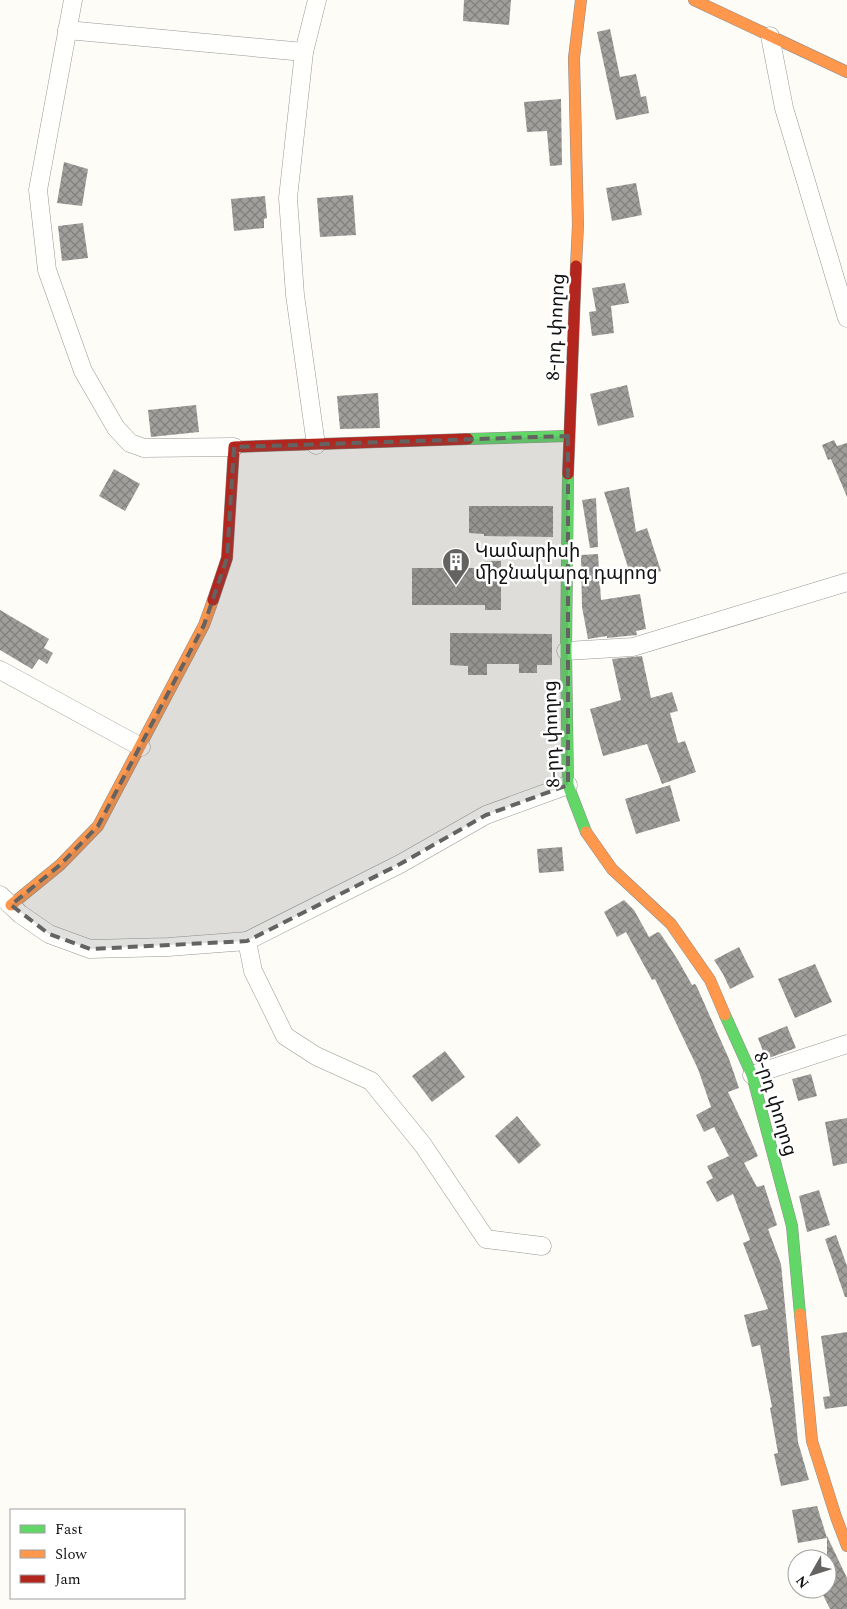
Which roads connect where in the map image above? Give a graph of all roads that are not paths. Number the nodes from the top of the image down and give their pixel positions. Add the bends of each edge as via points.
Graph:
1 (73, 0) edge
2 (317, 0) edge
3 (580, 0) edge
4 (694, 0) edge
5 (67, 30) junction
6 (770, 36) junction
7 (304, 52) junction
8 (847, 72) edge
9 (847, 318) edge
10 (568, 436) junction
11 (316, 445) junction
12 (234, 447) junction
13 (847, 582) edge
14 (566, 651) junction
15 (0, 670) edge
16 (141, 747) junction
17 (568, 785) junction
18 (5, 900) edge
19 (247, 941) junction
20 (847, 1044) edge
21 (752, 1075) junction
22 (542, 1246) dead end
23 (847, 1546) edge

1 - 5 street
2 - 7 street
3 - 10 street, 8-րդ փողոց via 574,58 578,225
4 - 6 street
5 - 7 street
5 - 12 street via 38,190 47,270 83,371 116,428 130,443 144,448
6 - 8 street
6 - 9 street via 784,108
7 - 11 street via 288,198 295,295
10 - 11 street
10 - 14 street, 8-րդ փողոց
11 - 12 street
12 - 16 street via 227,558 204,626
13 - 14 street via 633,647
14 - 17 street, 8-րդ փողոց
15 - 16 street
16 - 18 street via 98,826 60,865
17 - 19 street via 486,815 400,864
17 - 21 street, 8-րդ փողոց via 582,828 612,869 671,924 710,980
18 - 19 street via 49,934 90,949
19 - 22 street via 254,971 285,1036 316,1056 371,1081 423,1145 486,1240
20 - 21 street
21 - 23 street, 8-րդ փողոց via 792,1226 812,1442

